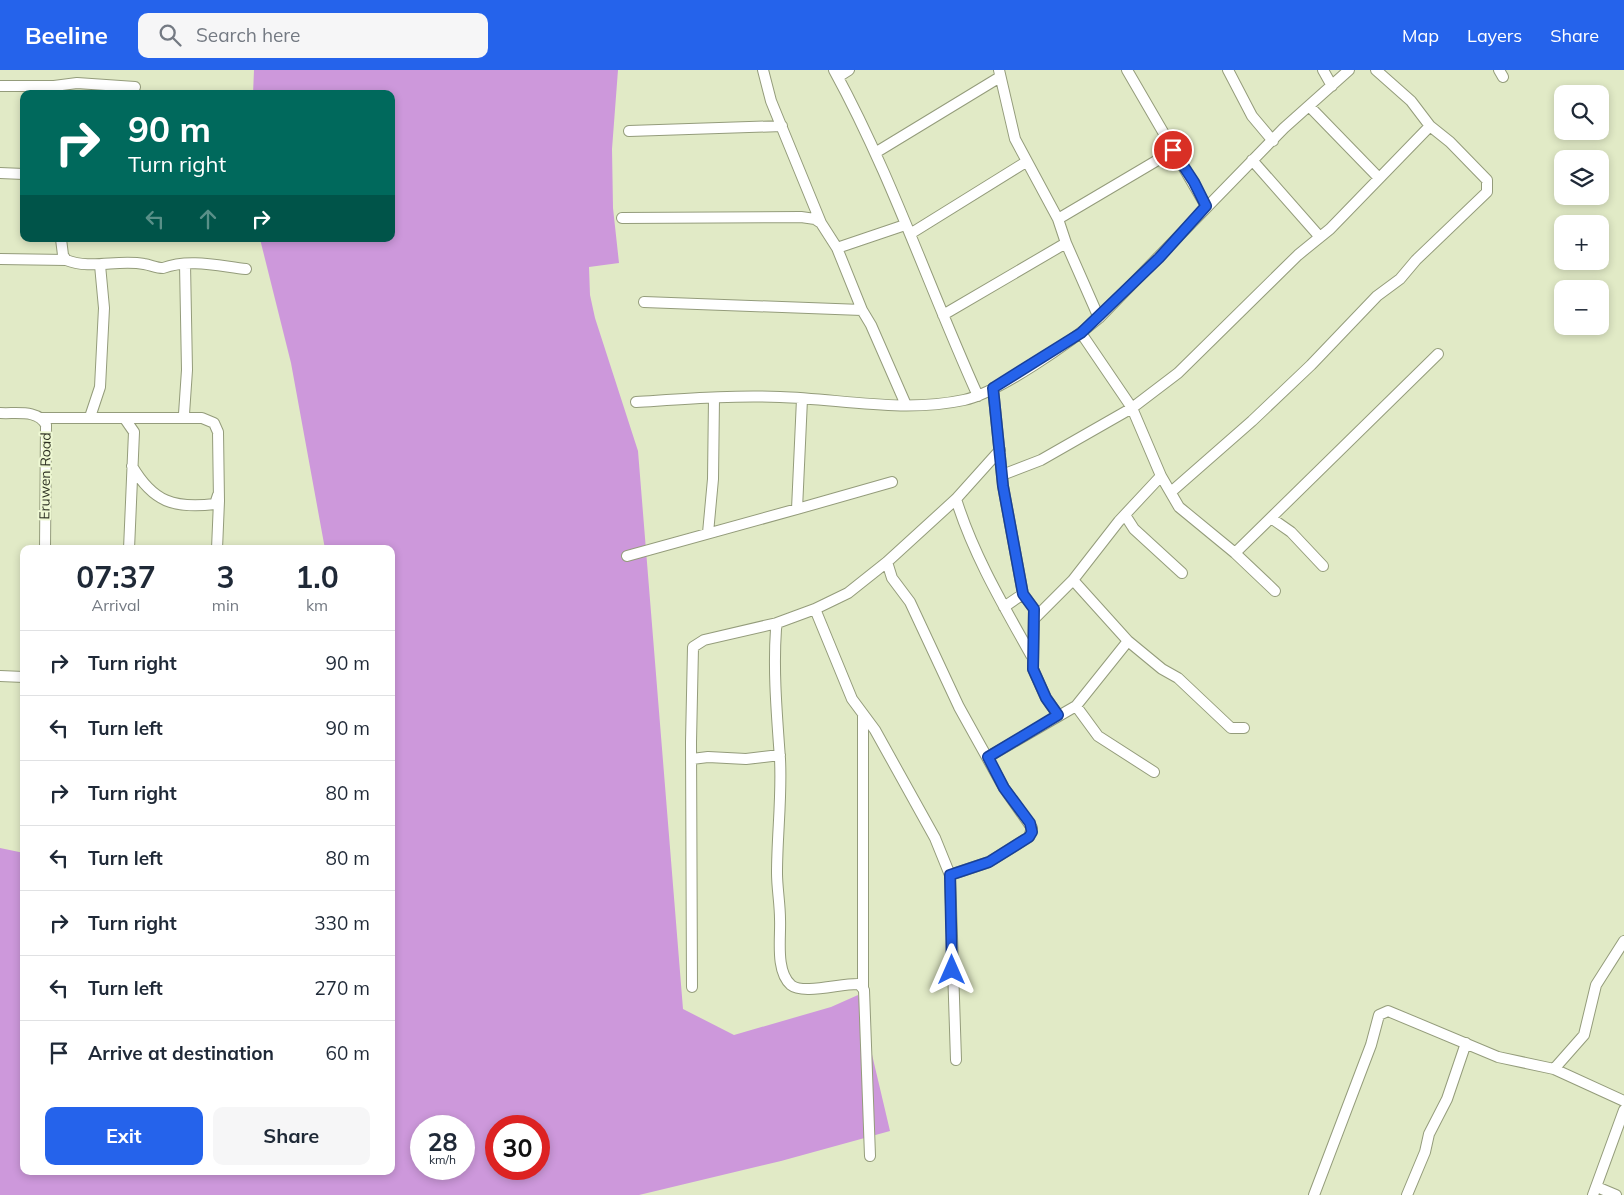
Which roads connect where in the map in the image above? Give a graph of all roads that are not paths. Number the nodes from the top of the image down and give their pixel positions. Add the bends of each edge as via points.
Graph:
1 (763, 70) edge
2 (849, 70) edge
3 (1127, 70) edge
4 (1228, 70) edge
5 (1323, 70) edge
6 (1349, 70) edge
7 (1376, 70) edge
8 (1000, 73) edge
9 (836, 74) edge
10 (0, 86) edge
11 (1332, 86) junction
12 (135, 87) dead end
13 (1309, 106) junction
14 (782, 126) junction
15 (1430, 126) junction
16 (629, 131) dead end
17 (1273, 141) junction
18 (1173, 150) junction
19 (875, 153) junction
20 (1252, 160) junction
21 (1026, 162) junction
22 (0, 173) edge
23 (20, 174) edge
24 (1378, 177) junction
25 (1206, 206) junction
26 (622, 218) dead end
27 (1058, 219) junction
28 (821, 223) junction
29 (908, 230) junction
30 (1320, 236) junction
31 (61, 242) edge
32 (1066, 243) junction
33 (836, 248) junction
34 (0, 259) edge
35 (66, 260) junction
36 (185, 264) junction
37 (100, 265) junction
38 (246, 269) dead end
39 (644, 302) dead end
40 (862, 310) junction
41 (943, 315) junction
42 (1099, 318) junction
43 (1081, 333) junction
44 (1438, 354) dead end
45 (993, 388) junction
46 (978, 396) junction
47 (714, 398) junction
48 (802, 399) junction
49 (636, 402) dead end
50 (906, 405) junction
51 (1132, 408) junction
52 (0, 413) edge
53 (184, 414) dead end
54 (90, 417) junction
55 (42, 418) junction
56 (125, 419) junction
57 (1000, 450) junction
58 (132, 466) junction
59 (1002, 475) junction
60 (1161, 476) junction
61 (892, 482) dead end
62 (1171, 492) junction
63 (218, 494) junction
64 (956, 499) junction
65 (797, 509) junction
66 (1125, 515) junction
67 (1272, 518) junction
68 (708, 533) junction
69 (45, 545) edge
70 (129, 545) edge
71 (217, 545) edge
72 (1235, 553) junction
73 (627, 556) dead end
74 (887, 562) junction
75 (1323, 566) dead end
76 (1182, 573) dead end
77 (1073, 580) junction
78 (1275, 591) dead end
79 (1023, 594) junction
80 (1004, 607) junction
81 (814, 609) junction
82 (1034, 619) junction
83 (777, 623) junction
84 (1128, 641) junction
85 (1032, 656) junction
86 (0, 676) edge
87 (20, 677) edge
88 (1076, 706) junction
89 (863, 714) junction
90 (1058, 715) junction
91 (1244, 728) dead end
92 (780, 755) junction
93 (988, 757) junction
94 (692, 760) junction
95 (1154, 772) dead end
96 (950, 875) junction
97 (1624, 941) edge
98 (692, 987) dead end
99 (862, 987) junction
100 (1466, 1043) junction
101 (956, 1060) dead end
102 (1554, 1069) junction
103 (1623, 1105) edge
104 (870, 1156) dead end
105 (1595, 1191) edge
106 (1314, 1195) edge
107 (1407, 1195) edge
108 (1616, 1195) edge

1 - 14 street
2 - 9 street
3 - 18 street
4 - 17 street via 1252,116
5 - 11 street
6 - 11 street
7 - 15 street via 1411,101
8 - 19 street
8 - 21 street via 1015,139
9 - 19 street
10 - 12 street via 78,83
11 - 13 street
13 - 17 street
13 - 24 street
14 - 16 street
14 - 28 street
15 - 24 street
15 - 62 street via 1487,180 1484,196 1452,224 1400,279 1377,296 1252,421
17 - 20 street
18 - 25 street
18 - 27 street
19 - 29 street
20 - 25 street
20 - 30 street
21 - 27 street
21 - 29 street
22 - 23 street
24 - 30 street
25 - 42 street
26 - 28 street via 801,217
27 - 32 street
28 - 33 street
29 - 33 street
29 - 41 street
30 - 51 street via 1178,373
31 - 35 street
32 - 41 street
32 - 42 street
33 - 40 street
34 - 35 street
35 - 37 street via 75,264
36 - 37 street via 163,268 146,264
36 - 38 street
36 - 53 street
37 - 54 street via 104,308 100,386
39 - 40 street
40 - 50 street
41 - 46 street
42 - 43 street
43 - 45 street
43 - 51 street
44 - 67 street
45 - 46 street
45 - 57 street
46 - 50 street
47 - 48 street
47 - 49 street
47 - 68 street via 714,478
48 - 50 street
48 - 65 street
51 - 59 street via 1041,460
51 - 60 street
52 - 55 street, Eruwen Road via 34,414
54 - 55 street
54 - 56 street
55 - 69 street, Eruwen Road via 46,425
56 - 58 street via 134,432
56 - 63 street via 202,418 214,423 218,432
57 - 59 street
57 - 64 street
58 - 63 street via 148,490 166,501 215,504
58 - 70 street
59 - 79 street
60 - 62 street
60 - 66 street
61 - 65 street
62 - 72 street via 1182,509
63 - 71 street
64 - 74 street
64 - 80 street via 965,527
65 - 68 street
66 - 76 street via 1134,529
66 - 77 street
67 - 72 street
67 - 75 street via 1291,532
68 - 73 street
72 - 78 street
74 - 81 street via 848,593
74 - 93 street via 892,578 910,602 959,707
77 - 82 street
77 - 84 street
79 - 80 street
79 - 82 street via 1034,609
80 - 85 street
81 - 83 street
81 - 89 street via 850,695
82 - 85 street
83 - 92 street
83 - 94 street via 704,640 693,647
84 - 88 street
84 - 91 street via 1178,678 1231,728
85 - 90 street via 1033,669
86 - 87 street
88 - 90 street
88 - 95 street via 1098,736
89 - 96 street via 935,838
89 - 99 street
90 - 93 street
92 - 94 street
92 - 99 street via 777,876 780,948 785,973 791,985 801,989 851,983
93 - 96 street via 1004,788 1030,823 1032,832 989,862
94 - 98 street
96 - 101 street
97 - 102 street via 1596,985 1584,1035
99 - 104 street via 866,998
100 - 102 street via 1516,1062
100 - 106 street via 1388,1011 1379,1015 1371,1045
100 - 107 street via 1447,1099 1429,1134
102 - 103 street
103 - 105 street
105 - 108 street

